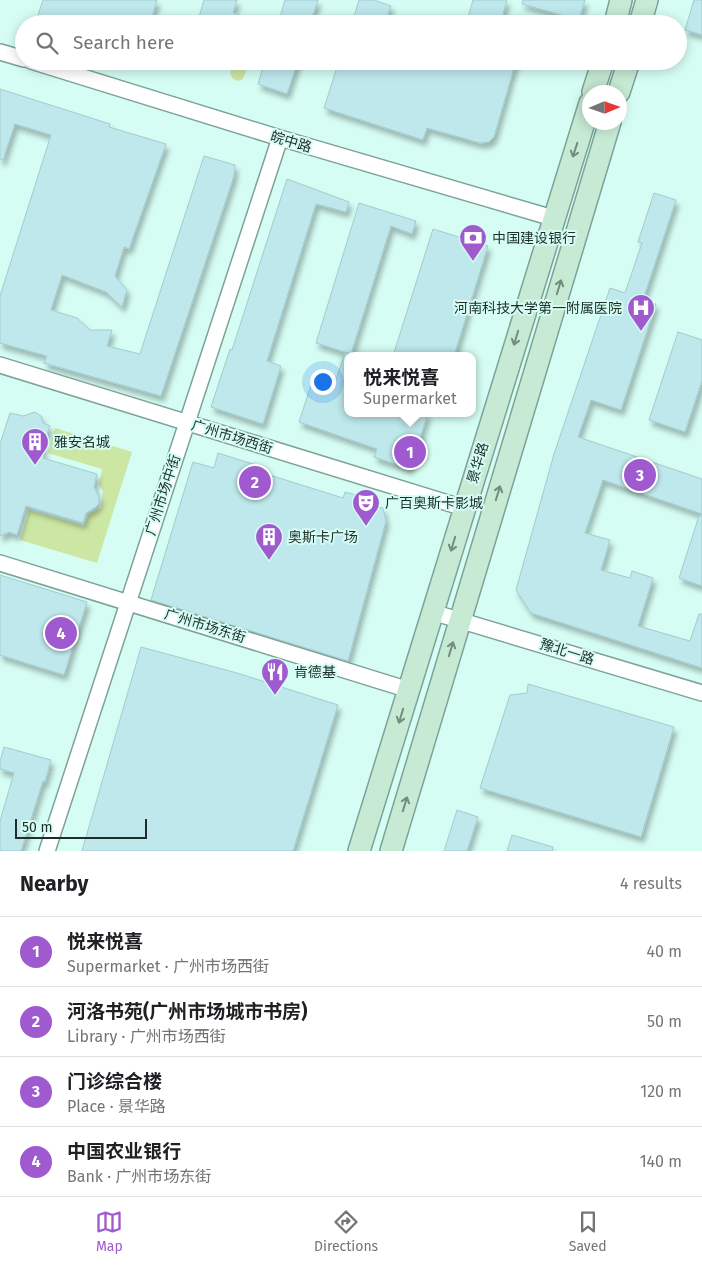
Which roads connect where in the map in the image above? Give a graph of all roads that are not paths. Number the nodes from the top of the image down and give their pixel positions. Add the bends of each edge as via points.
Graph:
1 (621, 0) edge
2 (648, 0) edge
3 (617, 15) edge
4 (643, 15) edge
5 (0, 52) edge
6 (15, 56) edge
7 (60, 70) edge
8 (600, 70) edge
9 (626, 70) edge
10 (595, 85) edge
11 (621, 85) edge
12 (582, 128) edge
13 (608, 130) edge
14 (280, 138) junction
15 (553, 218) junction
16 (0, 365) edge
17 (186, 423) junction
18 (464, 508) junction
19 (0, 563) edge
20 (128, 602) junction
21 (432, 612) junction
22 (460, 620) junction
23 (409, 690) junction
24 (702, 693) edge
25 (47, 851) edge
26 (359, 851) edge
27 (391, 851) edge

1 - 3 main road
2 - 4 main road
5 - 6 street
7 - 14 street, 皖中路
8 - 10 main road
9 - 11 main road
12 -> 15 main road, 景华路
22 -> 13 main road, 景华路
14 - 15 street, 皖中路
14 - 17 street, 广州市场中街
15 -> 18 main road, 景华路
16 - 17 street, 广州市场西街
17 - 18 street, 广州市场西街
17 - 20 street, 广州市场中街
18 -> 21 main road, 景华路
19 - 20 street, 广州市场东街
20 - 23 street, 广州市场东街
20 - 25 street, 广州市场中街
21 - 22 street, 豫北一路
21 - 23 main road, 景华路
22 - 24 street, 豫北一路
27 -> 22 main road, 景华路
23 -> 26 main road, 景华路

